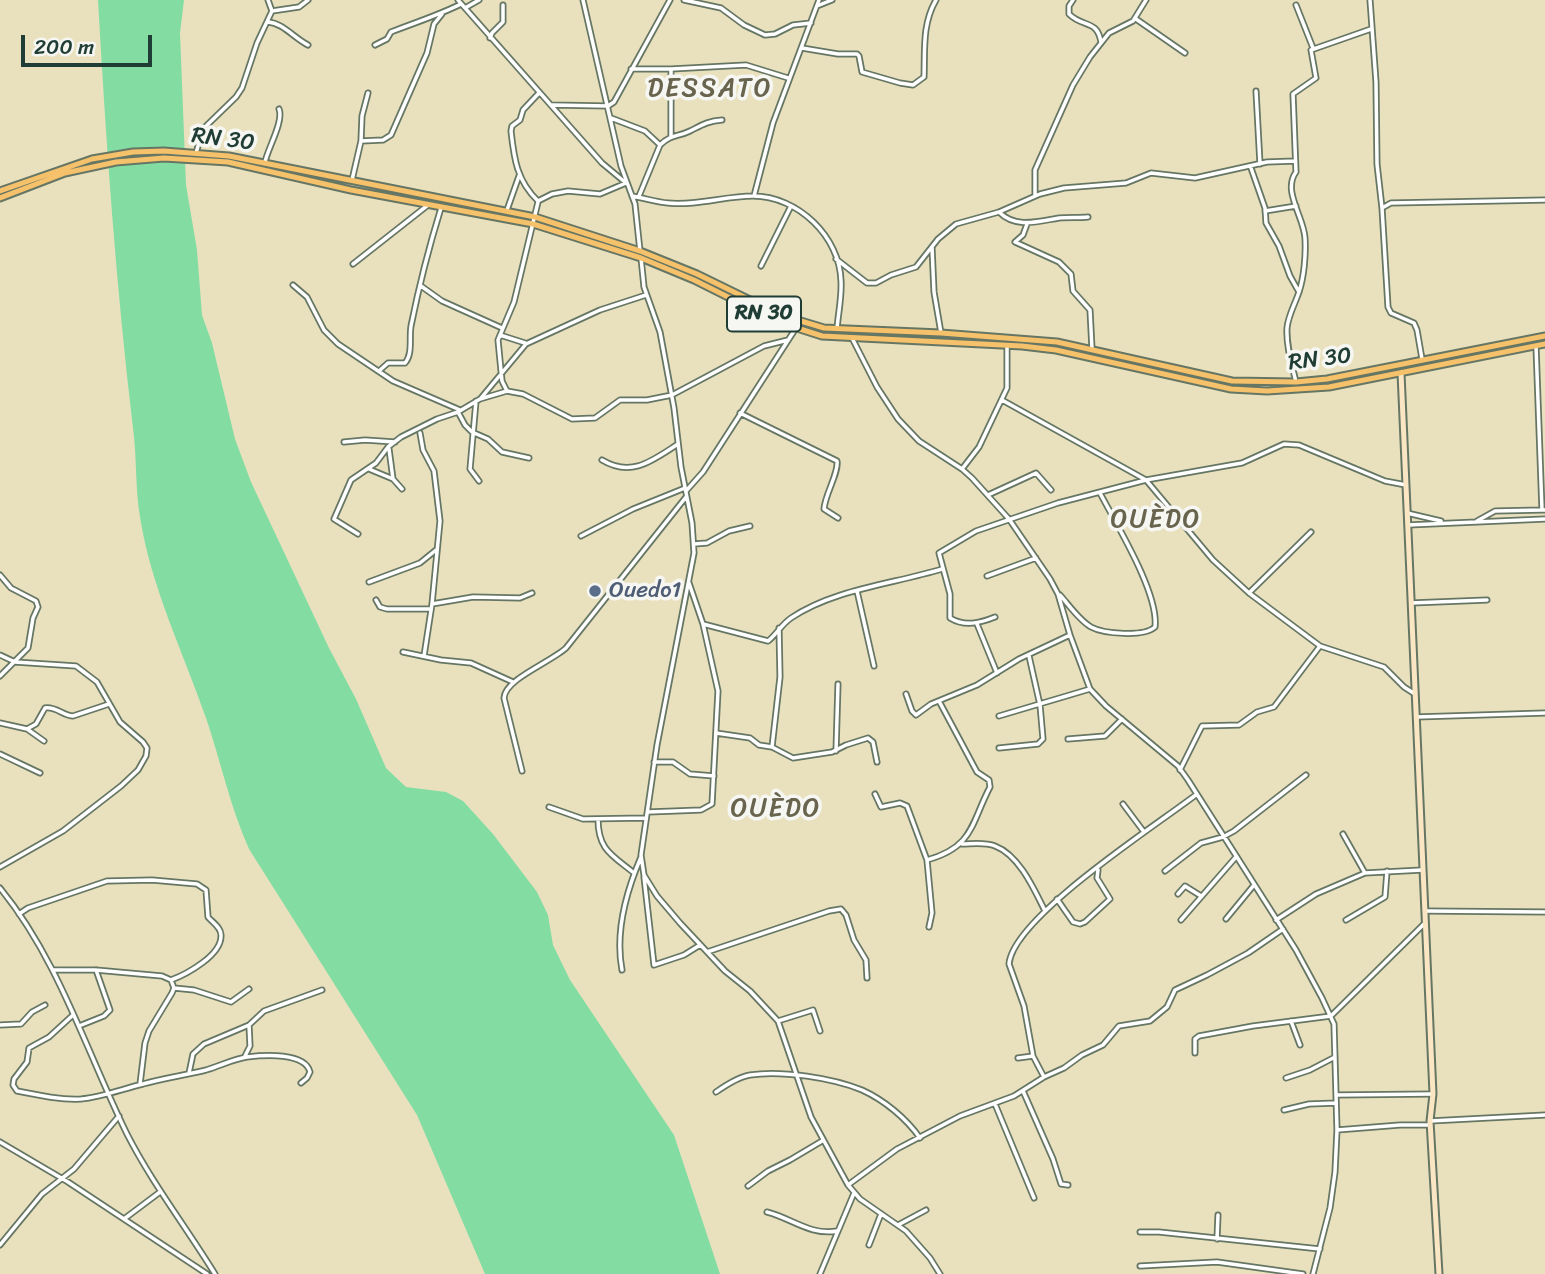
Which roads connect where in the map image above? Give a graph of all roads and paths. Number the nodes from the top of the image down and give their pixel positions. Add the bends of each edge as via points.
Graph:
1 (268, 0) edge
2 (308, 0) edge
3 (479, 0) edge
4 (583, 0) edge
5 (670, 0) edge
6 (684, 0) edge
7 (819, 0) edge
8 (832, 0) edge
9 (936, 0) edge
10 (1073, 0) edge
11 (1146, 0) edge
12 (1370, 0) edge
13 (461, 4) edge
14 (503, 5) dead end
15 (1296, 5) dead end
16 (817, 6) junction
17 (272, 11) junction
18 (442, 14) junction
19 (1136, 19) junction
20 (268, 22) junction
21 (811, 23) junction
22 (1371, 29) junction
23 (490, 38) junction
24 (1101, 42) junction
25 (308, 45) dead end
26 (375, 45) dead end
27 (802, 48) junction
28 (1313, 48) junction
29 (1185, 53) dead end
30 (631, 69) junction
31 (671, 69) junction
32 (788, 78) junction
33 (1256, 91) dead end
34 (369, 93) dead end
35 (539, 93) junction
36 (551, 105) junction
37 (608, 106) junction
38 (279, 109) dead end
39 (611, 118) junction
40 (722, 120) dead end
41 (671, 136) junction
42 (361, 141) junction
43 (660, 145) junction
44 (196, 153) junction
45 (1295, 160) junction
46 (265, 162) junction
47 (1260, 164) junction
48 (1251, 167) junction
49 (519, 176) junction
50 (351, 182) junction
51 (626, 183) junction
52 (0, 191) edge
53 (632, 196) junction
54 (754, 196) junction
55 (1035, 196) junction
56 (639, 197) junction
57 (0, 198) edge
58 (1545, 200) edge
59 (538, 201) junction
60 (428, 204) junction
61 (442, 206) junction
62 (791, 206) junction
63 (1296, 206) junction
64 (1382, 208) junction
65 (507, 210) junction
66 (1265, 211) junction
67 (999, 212) junction
68 (1088, 218) dead end
69 (534, 220) junction
70 (1027, 224) junction
71 (932, 247) junction
72 (640, 251) junction
73 (641, 258) junction
74 (836, 259) junction
75 (353, 264) dead end
76 (761, 267) dead end
77 (293, 285) dead end
78 (421, 286) junction
79 (1299, 292) junction
80 (646, 295) junction
81 (503, 328) junction
82 (796, 328) junction
83 (837, 329) junction
84 (941, 333) junction
85 (500, 335) junction
86 (1545, 336) edge
87 (852, 338) junction
88 (788, 340) junction
89 (526, 344) junction
90 (1545, 344) edge
91 (1007, 345) junction
92 (1536, 346) junction
93 (1092, 349) junction
94 (1422, 359) junction
95 (501, 371) junction
96 (379, 372) junction
97 (1401, 373) junction
98 (1296, 382) junction
99 (507, 391) junction
100 (671, 395) junction
101 (478, 400) junction
102 (1002, 400) junction
103 (460, 411) junction
104 (740, 413) junction
105 (428, 424) junction
106 (414, 430) junction
107 (472, 432) junction
108 (420, 433) junction
109 (344, 442) dead end
110 (395, 442) junction
111 (678, 444) junction
112 (388, 447) junction
113 (529, 458) dead end
114 (602, 460) dead end
115 (369, 469) junction
116 (962, 469) junction
117 (393, 479) junction
118 (1146, 480) junction
119 (479, 481) dead end
120 (1406, 485) junction
121 (402, 489) dead end
122 (1051, 489) dead end
123 (686, 493) junction
124 (1100, 493) junction
125 (988, 495) junction
126 (1544, 510) edge
127 (1407, 513) junction
128 (838, 518) dead end
129 (1009, 519) junction
130 (1545, 519) edge
131 (1446, 522) junction
132 (1477, 522) junction
133 (1408, 524) junction
134 (750, 526) dead end
135 (1311, 532) dead end
136 (358, 534) dead end
137 (581, 536) dead end
138 (694, 544) junction
139 (437, 548) junction
140 (1036, 558) junction
141 (942, 569) junction
142 (0, 575) edge
143 (987, 576) dead end
144 (689, 581) junction
145 (369, 582) dead end
146 (857, 591) junction
147 (533, 593) dead end
148 (1249, 593) junction
149 (1058, 594) junction
150 (376, 600) dead end
151 (1487, 600) dead end
152 (1411, 603) junction
153 (431, 606) junction
154 (995, 617) dead end
155 (703, 624) junction
156 (977, 624) junction
157 (779, 628) junction
158 (1070, 635) junction
159 (1320, 646) junction
160 (403, 652) dead end
161 (0, 655) edge
162 (1028, 655) junction
163 (424, 656) junction
164 (15, 662) junction
165 (874, 666) dead end
166 (997, 673) junction
167 (0, 676) edge
168 (513, 682) junction
169 (838, 684) dead end
170 (1090, 689) junction
171 (906, 694) dead end
172 (1415, 694) junction
173 (939, 701) junction
174 (109, 704) junction
175 (1040, 705) junction
176 (1545, 713) edge
177 (999, 716) dead end
178 (1416, 717) junction
179 (1122, 719) junction
180 (0, 723) edge
181 (27, 729) junction
182 (716, 733) junction
183 (1068, 739) dead end
184 (44, 741) dead end
185 (772, 747) junction
186 (999, 748) dead end
187 (836, 751) junction
188 (0, 754) edge
189 (654, 762) junction
190 (877, 762) dead end
191 (1180, 770) junction
192 (522, 771) dead end
193 (40, 773) dead end
194 (1306, 775) dead end
195 (714, 776) junction
196 (875, 794) dead end
197 (1196, 794) junction
198 (1123, 804) dead end
199 (549, 807) dead end
200 (648, 812) junction
201 (646, 818) junction
202 (597, 819) junction
203 (1144, 832) junction
204 (1343, 834) dead end
205 (1223, 837) junction
206 (961, 845) junction
207 (642, 855) junction
208 (1236, 857) junction
209 (927, 860) junction
210 (0, 867) edge
211 (1098, 868) junction
212 (1422, 870) junction
213 (1165, 871) dead end
214 (1387, 871) junction
215 (634, 873) junction
216 (1365, 873) junction
217 (644, 874) junction
218 (1254, 885) junction
219 (0, 888) edge
220 (1178, 894) dead end
221 (1201, 897) junction
222 (1057, 899) junction
223 (1045, 911) junction
224 (1424, 911) junction
225 (1545, 912) edge
226 (19, 914) junction
227 (1226, 919) dead end
228 (1181, 920) dead end
229 (1276, 920) junction
230 (1346, 920) dead end
231 (1425, 923) junction
232 (929, 927) dead end
233 (1283, 929) junction
234 (700, 945) junction
235 (706, 952) junction
236 (53, 970) junction
237 (96, 970) junction
238 (622, 970) dead end
239 (867, 978) dead end
240 (171, 980) junction
241 (174, 988) junction
242 (249, 989) dead end
243 (322, 989) dead end
244 (45, 1006) dead end
245 (73, 1015) junction
246 (1331, 1016) junction
247 (778, 1021) junction
248 (1291, 1021) junction
249 (0, 1025) edge
250 (249, 1025) junction
251 (78, 1026) junction
252 (820, 1031) dead end
253 (1300, 1045) dead end
254 (250, 1046) junction
255 (1195, 1053) dead end
256 (1033, 1056) junction
257 (244, 1057) junction
258 (258, 1057) junction
259 (1335, 1057) junction
260 (1018, 1058) dead end
261 (189, 1073) junction
262 (795, 1075) junction
263 (1044, 1077) junction
264 (1286, 1078) dead end
265 (300, 1083) dead end
266 (140, 1084) junction
267 (1023, 1091) junction
268 (716, 1092) dead end
269 (108, 1094) junction
270 (1433, 1094) junction
271 (1336, 1095) junction
272 (1336, 1103) junction
273 (995, 1104) junction
274 (1284, 1110) dead end
275 (1545, 1115) edge
276 (119, 1116) junction
277 (1430, 1123) junction
278 (1337, 1130) junction
279 (920, 1138) junction
280 (822, 1141) junction
281 (0, 1142) edge
282 (60, 1178) junction
283 (848, 1185) junction
284 (1068, 1185) dead end
285 (748, 1186) dead end
286 (160, 1192) junction
287 (855, 1193) junction
288 (1034, 1198) dead end
289 (926, 1210) dead end
290 (767, 1212) dead end
291 (881, 1213) junction
292 (1218, 1215) dead end
293 (124, 1219) junction
294 (898, 1225) junction
295 (837, 1231) junction
296 (1140, 1232) dead end
297 (1217, 1239) junction
298 (0, 1245) edge
299 (869, 1245) dead end
300 (1320, 1248) junction
301 (1140, 1266) dead end
302 (207, 1274) edge
303 (215, 1274) edge
304 (820, 1274) edge
305 (940, 1274) edge
306 (1303, 1274) edge
307 (1313, 1274) edge
308 (1439, 1274) edge

1 - 17 street
2 - 17 street via 299,7
3 - 13 street
4 - 37 street
5 - 30 street
6 - 21 street via 721,8 765,34
7 - 16 street
8 - 16 street
9 - 27 street via 924,39 924,77 913,85 862,72 856,54
10 - 24 street via 1069,14 1098,30
11 - 19 street
12 - 22 street
13 - 18 street
13 - 23 street
14 - 23 street via 505,18
15 - 28 street
16 - 21 street
17 - 20 street
18 - 26 street via 391,32
18 - 42 street via 391,135
19 - 24 street via 1112,30
19 - 29 street
20 - 25 street
20 - 44 street via 242,88 203,129
21 - 27 street
22 - 28 street
22 - 64 street
23 - 35 street
24 - 55 street via 1073,85 1040,158
27 - 32 street
28 - 45 street via 1310,56 1316,78 1296,90 1292,100
30 - 31 street
30 - 37 street
31 - 32 street via 746,65
31 - 41 street
32 - 54 street
33 - 47 street
34 - 42 street
35 - 36 street
35 - 49 street via 512,126
36 - 37 street
36 - 51 street
37 - 39 street
38 - 46 street via 281,119
39 - 43 street via 645,131
39 - 51 street
40 - 41 street
41 - 43 street
42 - 50 street
43 - 56 street
44 - 46 main road, RN 30 / RN 30
44 - 52 main road, RN 30 / RN 30 via 133,152 92,159
45 - 47 street
45 - 63 street via 1291,190
46 - 50 main road, RN 30 / RN 30
47 - 48 street
48 - 55 street via 1195,178 1151,173 1126,183 1064,188
48 - 66 street
49 - 59 street
49 - 65 street
50 - 65 main road, RN 30 / RN 30
51 - 53 street
51 - 59 street via 600,194 568,191
53 - 56 street
53 - 72 street
54 - 56 street via 668,203
54 - 62 street
55 - 67 street
57 - 60 main road, RN 30 via 92,166 164,158 228,162
58 - 64 street via 1391,203
59 - 69 street
60 - 61 main road, RN 30
60 - 75 street
61 - 69 main road, RN 30
61 - 78 street
62 - 74 street via 824,233
62 - 76 street
63 - 66 street
63 - 79 street via 1305,240
64 - 94 street via 1388,307 1391,313 1414,323
65 - 69 main road, RN 30 / RN 30
66 - 79 street via 1267,226
67 - 70 street
67 - 71 street via 956,224
68 - 70 street
69 - 72 main road, RN 30 / RN 30
69 - 73 main road, RN 30
69 - 81 street
70 - 93 street via 1015,242 1059,262 1071,274 1073,290 1090,310
71 - 74 street via 916,267 872,284
71 - 84 street
72 - 73 street
72 - 83 main road, RN 30 / RN 30 via 780,315
73 - 80 street
73 - 82 main road, RN 30
74 - 83 street via 842,285
77 - 96 street via 307,297 324,330
78 - 81 street via 442,301
78 - 96 street via 408,361 388,363
79 - 98 street via 1287,328
80 - 89 street via 589,314
80 - 100 street via 660,332
81 - 85 street
82 - 87 main road, RN 30
82 - 88 street
83 - 84 main road, RN 30 / RN 30
84 - 93 main road, RN 30 / RN 30
85 - 89 street
85 - 95 street
86 - 94 main road, RN 30 / RN 30
87 - 91 main road, RN 30
87 - 116 street via 898,419 919,441
88 - 100 street via 764,346
88 - 104 street
89 - 95 street
90 - 92 main road, RN 30
91 - 97 main road, RN 30 via 1056,350 1252,391 1329,387
91 - 102 street via 1007,388
92 - 97 main road, RN 30
92 - 126 street
93 - 98 main road, RN 30 / RN 30 via 1232,381
94 - 98 main road, RN 30 / RN 30
95 - 99 street
95 - 101 street
96 - 103 street
97 - 120 street
99 - 100 street via 523,394 572,419 602,415 620,400
99 - 101 street
100 - 111 street
101 - 103 street
101 - 107 street
102 - 116 street via 979,447
102 - 118 street
103 - 105 street
103 - 107 street
104 - 123 street
104 - 128 street via 837,461 824,509
105 - 106 street
105 - 108 street
106 - 108 street
106 - 110 street
107 - 113 street via 502,452
107 - 119 street via 470,469
108 - 139 street via 438,496
109 - 110 street
110 - 112 street
111 - 114 street via 639,467
111 - 123 street
112 - 115 street
112 - 117 street
115 - 117 street
115 - 136 street via 351,480 334,516 336,522
116 - 125 street
117 - 121 street
118 - 120 street via 1242,463 1290,443
118 - 124 street
118 - 148 street via 1213,561
120 - 127 street
122 - 125 street via 1037,473
123 - 137 street via 633,509
123 - 138 street
123 - 168 street via 566,648
124 - 129 street
124 - 149 street via 1145,580 1156,627 1134,634 1091,627
125 - 129 street
126 - 132 street via 1496,511
127 - 131 street
127 - 133 street
129 - 140 street
129 - 141 street via 947,547 938,556
130 - 132 street
131 - 132 street
131 - 133 street
133 - 152 street
134 - 138 street
135 - 148 street
138 - 144 street
139 - 145 street via 420,563
139 - 153 street
140 - 143 street
140 - 149 street
141 - 146 street
141 - 156 street via 950,618
142 - 164 street via 19,594 38,604 28,648
144 - 155 street
144 - 189 street
146 - 157 street via 798,614
146 - 165 street
147 - 153 street via 520,598 473,597
148 - 159 street
149 - 158 street
150 - 153 street via 387,609
151 - 152 street
152 - 172 street
153 - 163 street
154 - 156 street
155 - 157 street via 768,641
155 - 182 street via 718,691
156 - 166 street
157 - 185 street via 780,677
158 - 162 street
158 - 170 street
159 - 172 street via 1384,667
159 - 191 street via 1274,708 1257,712 1239,725 1202,726
160 - 163 street
161 - 164 street
162 - 166 street
162 - 175 street
163 - 168 street via 471,663
164 - 167 street
164 - 174 street via 76,666 97,682
166 - 173 street
168 - 192 street via 504,698
169 - 187 street
170 - 175 street
170 - 179 street
171 - 173 street via 914,714
172 - 178 street
173 - 206 street via 978,772 991,783
174 - 181 street via 73,716 45,708 36,724
174 - 210 street via 147,748 138,771 63,831
175 - 177 street
175 - 186 street via 1042,742
176 - 178 street
178 - 212 street
179 - 183 street via 1105,736
179 - 191 street
180 - 181 street
181 - 184 street
182 - 185 street
182 - 195 street
185 - 187 street via 793,758
187 - 190 street via 869,738
188 - 193 street
189 - 195 street via 673,762 691,774
189 - 200 street
191 - 197 street
194 - 205 street
195 - 200 street via 709,807
196 - 209 street via 881,807 907,806
197 - 203 street
197 - 205 street
198 - 203 street
199 - 202 street
200 - 201 street
201 - 202 street
201 - 207 street
202 - 215 street via 604,849
203 - 211 street
204 - 216 street
205 - 208 street
205 - 213 street via 1201,843
206 - 209 street
206 - 223 street via 984,844 1005,852 1028,879
207 - 215 street
207 - 217 street
208 - 218 street
208 - 221 street
209 - 232 street
211 - 222 street
211 - 222 street via 1097,878 1110,899 1085,922 1073,922
212 - 214 street
212 - 224 street
214 - 216 street
214 - 230 street via 1385,897
215 - 238 street via 619,935
216 - 229 street via 1316,894
217 - 234 street
217 - 234 street via 653,965
218 - 227 street
218 - 229 street
219 - 226 street
220 - 221 street via 1185,886
221 - 228 street
222 - 223 street
223 - 256 street via 1025,934 1009,964 1027,1017
224 - 225 street
224 - 231 street
226 - 236 street
226 - 240 street via 107,881 197,884 206,890 208,917 221,938 198,967
229 - 233 street
231 - 246 street
231 - 270 street
233 - 246 street
233 - 263 street via 1248,953 1175,990 1167,1007 1150,1021 1119,1026 1103,1045
234 - 235 street
235 - 239 street via 842,909 866,960
235 - 247 street
236 - 237 street
236 - 245 street
237 - 240 street
237 - 251 street via 110,1010
240 - 241 street
241 - 242 street via 231,1002
241 - 266 street via 149,1031
243 - 250 street via 264,1011
244 - 249 street via 21,1024
245 - 251 street
245 - 269 street via 29,1048 27,1062 13,1085 17,1091 60,1099
246 - 248 street
246 - 259 street
247 - 252 street via 813,1010
247 - 262 street
248 - 253 street
248 - 255 street via 1199,1036
250 - 254 street
250 - 261 street via 196,1050
251 - 269 street
254 - 257 street
254 - 258 street
256 - 260 street
256 - 263 street
257 - 258 street
257 - 261 street
258 - 265 street via 303,1061 310,1072
259 - 264 street
259 - 271 street
261 - 266 street
262 - 268 street via 752,1075
262 - 279 street via 862,1090 901,1116
262 - 280 street
263 - 267 street
266 - 269 street
267 - 273 street
267 - 284 street via 1059,1180
269 - 276 street
270 - 271 street
270 - 277 street
271 - 272 street
272 - 274 street
272 - 278 street
273 - 279 street via 960,1116
273 - 288 street
275 - 277 street
276 - 282 street via 80,1163
276 - 286 street
277 - 278 street
277 - 308 street
278 - 300 street via 1334,1190
279 - 283 street
280 - 283 street
280 - 285 street
281 - 282 street
282 - 293 street
282 - 298 street
283 - 287 street
286 - 293 street
286 - 303 street
287 - 291 street
287 - 295 street
289 - 294 street
290 - 295 street via 818,1233
291 - 294 street
291 - 299 street
292 - 297 street
293 - 302 street
294 - 305 street
295 - 304 street
296 - 297 street
297 - 300 street
300 - 307 street
301 - 306 street via 1217,1262

